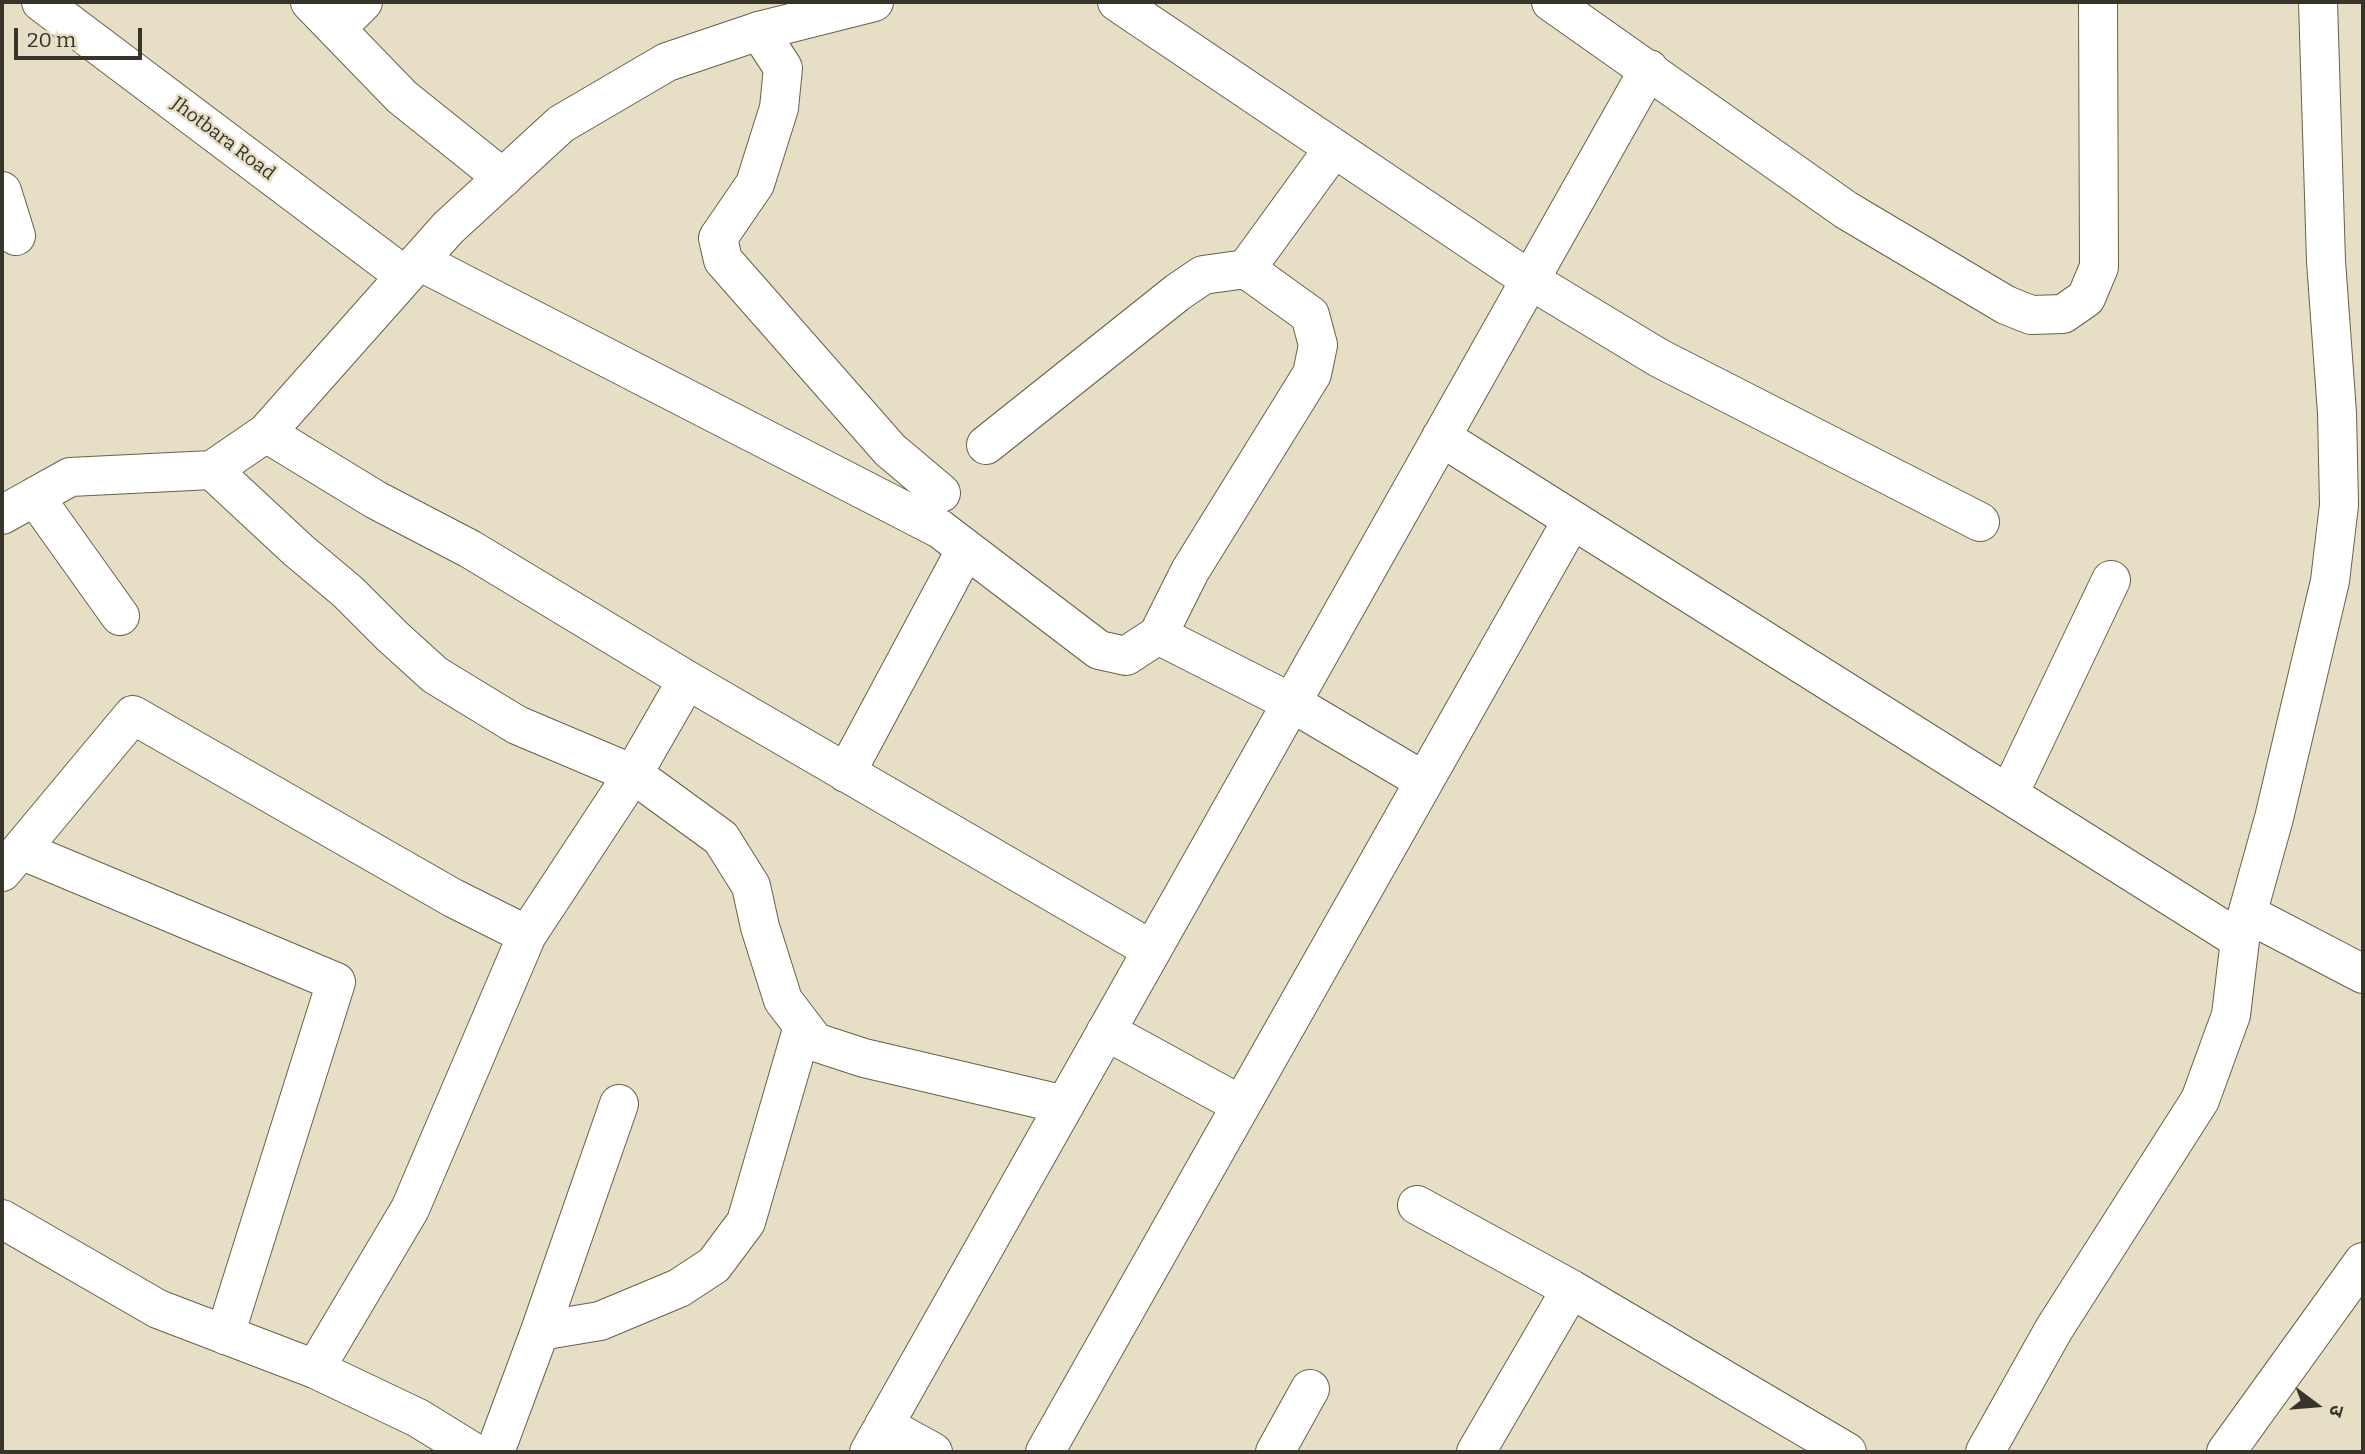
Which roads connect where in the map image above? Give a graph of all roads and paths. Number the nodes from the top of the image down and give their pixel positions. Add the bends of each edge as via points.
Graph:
1 (41, 2) edge
2 (310, 2) edge
3 (363, 2) edge
4 (874, 2) edge
5 (1117, 2) edge
6 (1551, 2) edge
7 (2098, 2) edge
8 (2318, 2) edge
9 (336, 29) junction
10 (759, 31) junction
11 (1649, 69) junction
12 (1334, 148) junction
13 (503, 177) junction
14 (2, 191) edge
15 (16, 236) dead end
16 (412, 268) junction
17 (1245, 269) junction
18 (1530, 280) junction
19 (2347, 320) edge
20 (266, 433) junction
21 (1441, 437) junction
22 (986, 445) dead end
23 (212, 470) junction
24 (941, 493) dead end
25 (35, 496) junction
26 (2, 515) edge
27 (1572, 520) junction
28 (1980, 522) dead end
29 (966, 549) junction
30 (2111, 580) dead end
31 (120, 616) dead end
32 (1158, 635) junction
33 (687, 680) junction
34 (1292, 703) junction
35 (846, 773) junction
36 (633, 774) junction
37 (1424, 781) junction
38 (2009, 794) junction
39 (11, 861) edge
40 (2244, 927) junction
41 (527, 935) junction
42 (1152, 950) junction
43 (2363, 974) edge
44 (803, 1026) junction
45 (1106, 1031) junction
46 (619, 1104) dead end
47 (1065, 1105) junction
48 (1241, 1105) junction
49 (1417, 1205) dead end
50 (2, 1219) edge
51 (2363, 1262) edge
52 (1571, 1289) junction
53 (540, 1331) junction
54 (225, 1335) junction
55 (316, 1369) junction
56 (1310, 1389) dead end
57 (876, 1439) edge
58 (1808, 1443) edge
59 (473, 1452) edge
60 (495, 1452) edge
61 (933, 1452) edge
62 (1045, 1452) edge
63 (1275, 1452) edge
64 (1475, 1452) edge
65 (1847, 1452) edge
66 (1985, 1452) edge
67 (2227, 1452) edge

1 - 16 street, Jhotbara Road
2 - 9 street
3 - 9 street
4 - 10 street
5 - 12 street
6 - 11 street
7 - 11 street via 2099,267 2086,298 2063,314 2031,315 1995,298 1846,210
8 - 19 street
9 - 13 street via 402,96
10 - 13 street via 667,62 561,124
10 - 24 street via 783,68 779,107 755,184 718,239 723,260 890,450
11 - 18 street
12 - 17 street
12 - 18 street
13 - 16 street
14 - 15 street
16 - 20 street
16 - 29 street, Jhotbara Road via 940,528
17 - 22 street via 1203,275
17 - 32 street via 1310,315 1318,345 1312,374 1190,571
18 - 21 street
18 - 28 street via 1659,358
19 - 40 street via 2339,505 2330,581
20 - 23 street
20 - 33 street
21 - 27 street
21 - 34 street
23 - 25 street via 70,477
23 - 36 street via 435,675 517,725
25 - 26 street
25 - 31 street
27 - 37 street
27 - 38 street
29 - 32 street, Jhotbara Road via 1100,650 1126,656
29 - 35 street
30 - 38 street
32 - 34 street
33 - 35 street
33 - 36 street
34 - 37 street
34 - 42 street
35 - 42 street
36 - 41 street
36 - 44 street via 721,838 751,886 783,1000
37 - 48 street
38 - 40 street
39 - 41 street via 133,715 453,898
39 - 54 street via 336,982
40 - 43 street
40 - 66 street via 2231,1015 2200,1100 2054,1329
41 - 55 street via 410,1209
42 - 45 street
44 - 47 street via 815,1042 836,1050
44 - 53 street via 746,1222 715,1265 679,1287 600,1321
45 - 47 street
45 - 48 street
46 - 53 street
47 - 57 street
48 - 62 street
49 - 52 street
50 - 54 street via 158,1310
51 - 67 street
52 - 58 street
52 - 64 street
53 - 60 street
54 - 55 street
55 - 59 street via 418,1418
56 - 63 street
57 - 61 street
58 - 65 street

